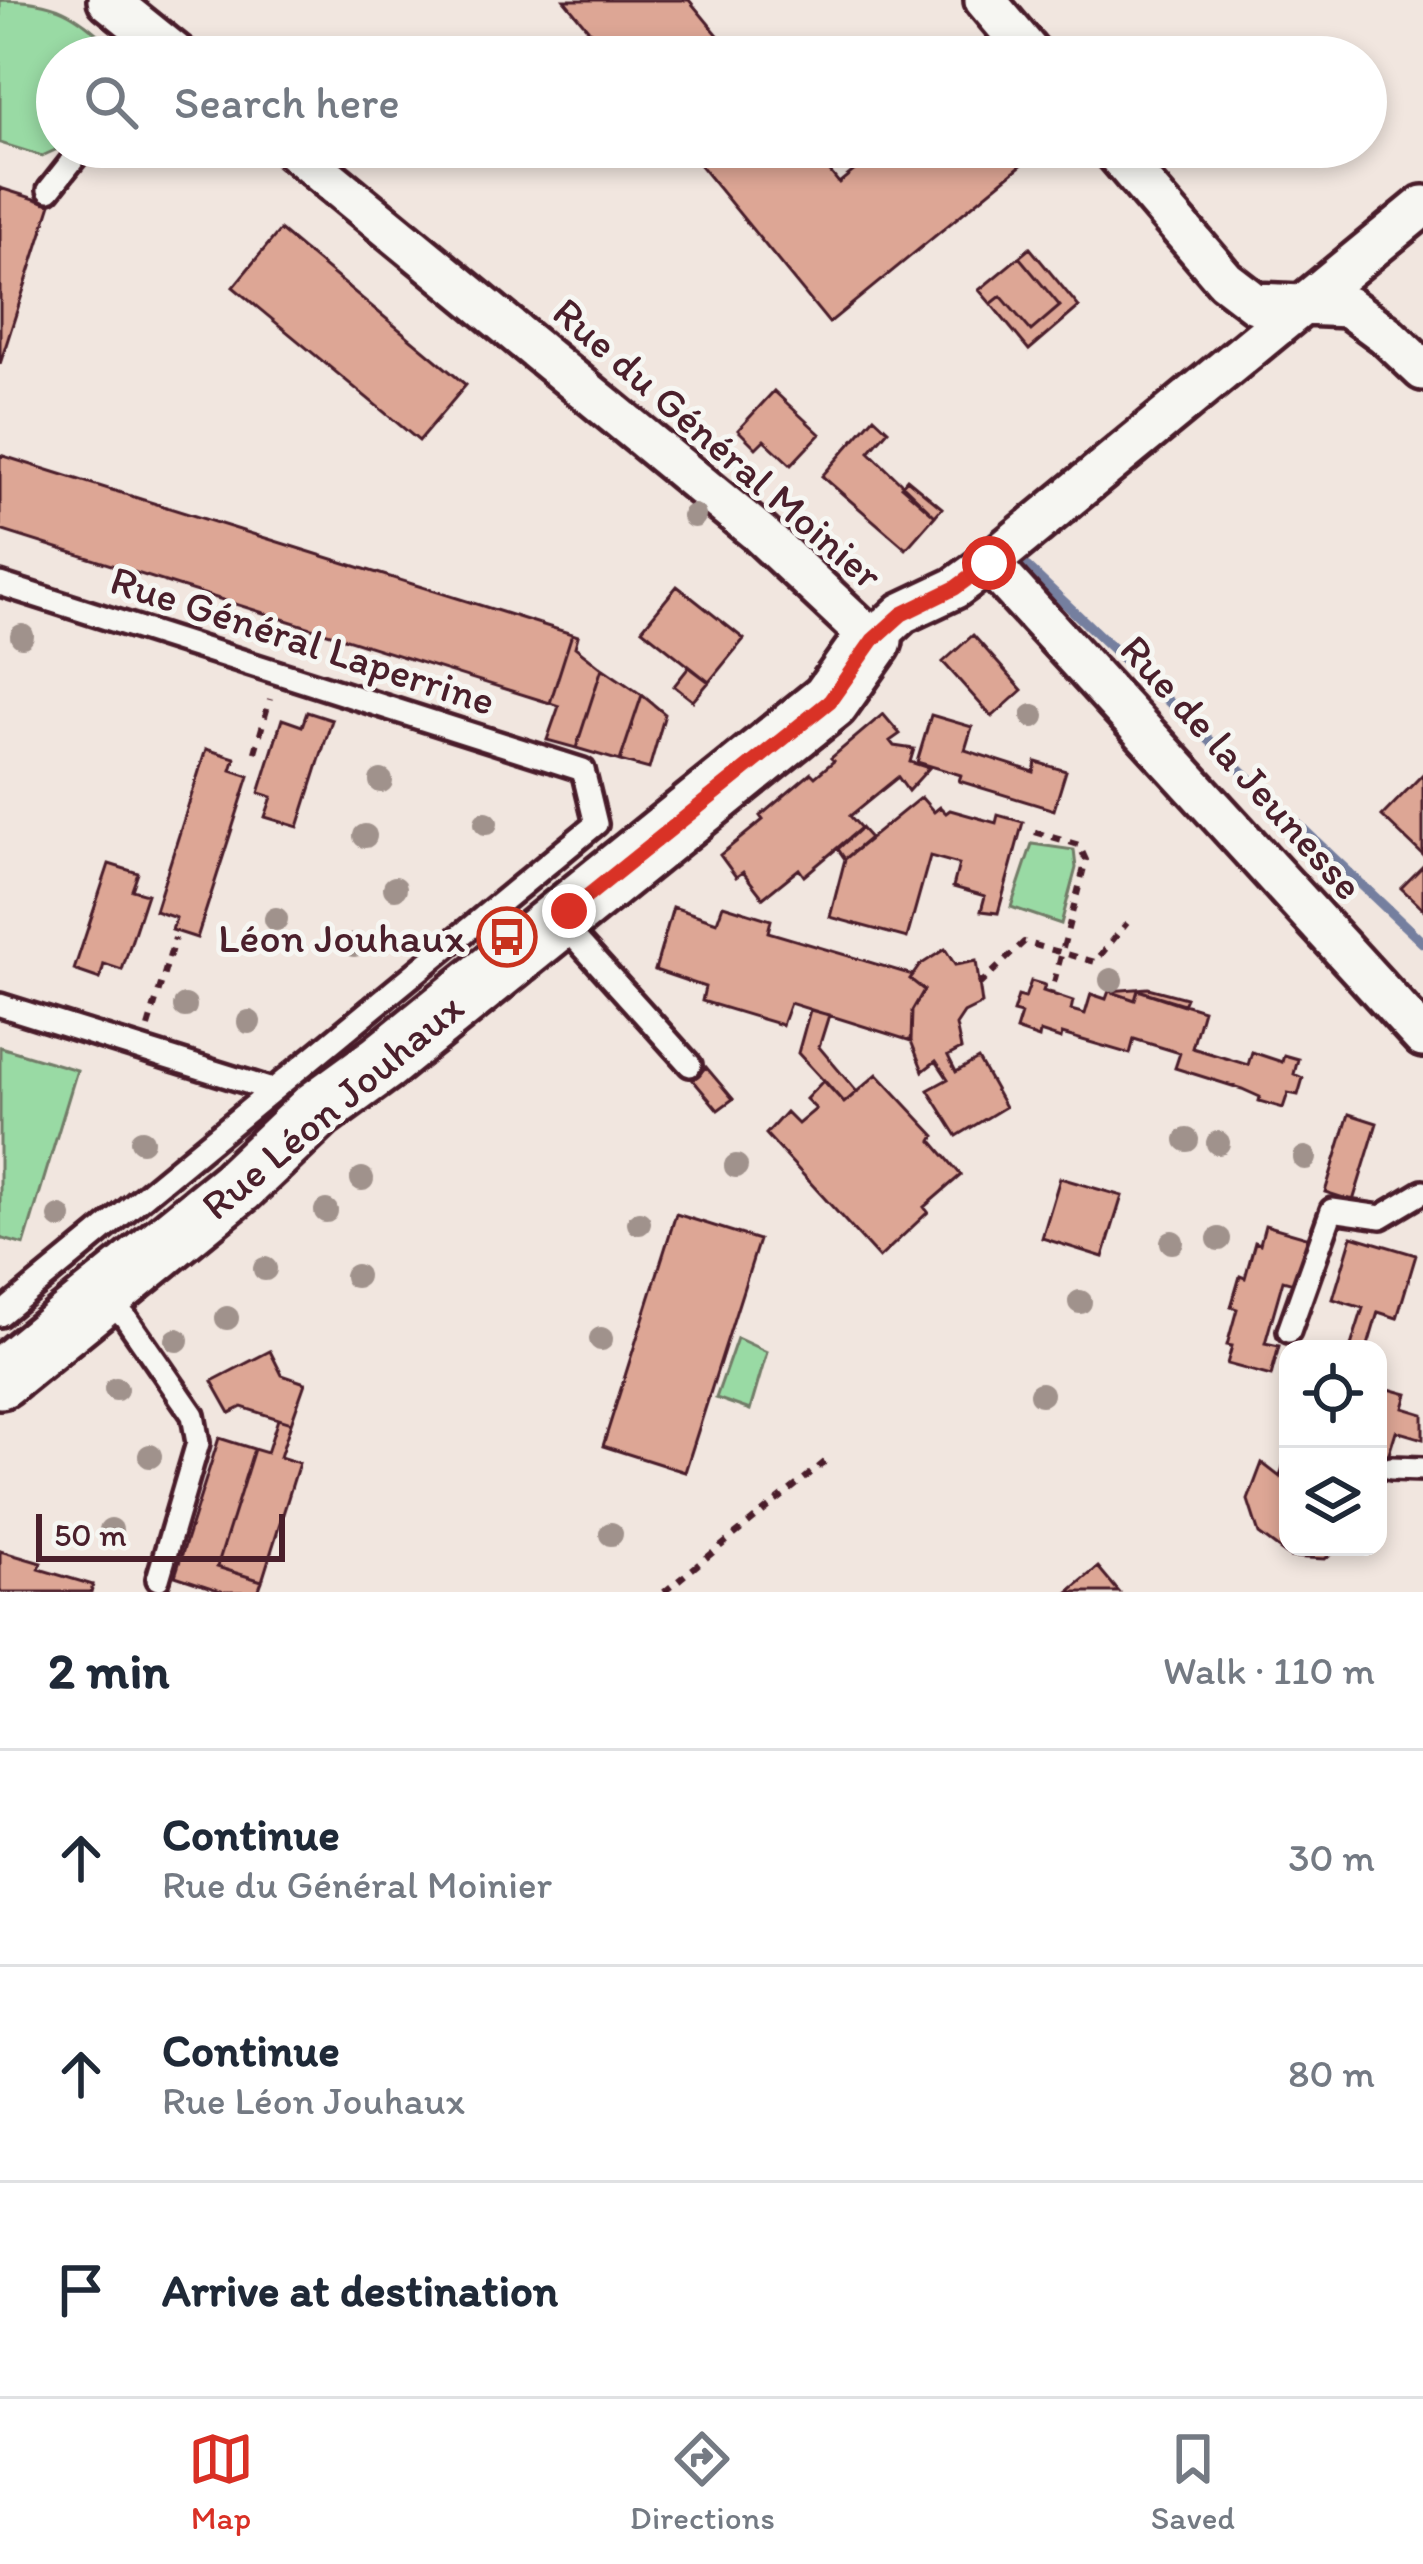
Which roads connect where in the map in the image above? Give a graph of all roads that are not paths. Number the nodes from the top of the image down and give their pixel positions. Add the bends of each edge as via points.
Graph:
1 (108, 0) edge
2 (985, 0) edge
3 (147, 36) edge
4 (1016, 36) edge
5 (67, 168) edge
6 (316, 168) edge
7 (1129, 168) edge
8 (50, 190) dead end
9 (1423, 206) edge
10 (1304, 304) junction
11 (1423, 370) edge
12 (989, 563) junction
13 (0, 584) edge
14 (873, 640) junction
15 (559, 920) junction
16 (0, 1005) edge
17 (1423, 1036) edge
18 (690, 1065) dead end
19 (272, 1090) junction
20 (1423, 1192) edge
21 (103, 1294) junction
22 (0, 1315) edge
23 (1289, 1331) dead end
24 (0, 1378) edge
25 (1391, 1468) dead end
26 (1423, 1468) edge
27 (158, 1580) dead end

1 - 3 street
2 - 4 street
5 - 8 lane
6 - 14 street, Rue du Général Moinier via 759,532
7 - 10 street via 1225,280 1255,303
9 - 10 street, Rue du Général Moinier
10 - 11 street via 1348,308
10 - 12 street, Rue du Général Moinier
12 - 14 street, Rue du Général Moinier
12 - 17 street, Rue de la Jeunesse
13 - 19 lane, Rue Général Laperrine via 583,770 596,824
14 - 15 street, Rue Léon Jouhaux via 830,701
15 - 18 lane
15 - 21 street, Rue Léon Jouhaux via 317,1110
16 - 19 lane
19 - 22 lane
20 - 23 lane via 1381,1217 1333,1210
21 - 24 street, Rue Léon Jouhaux
21 - 27 lane via 193,1414 198,1443
25 - 26 lane

